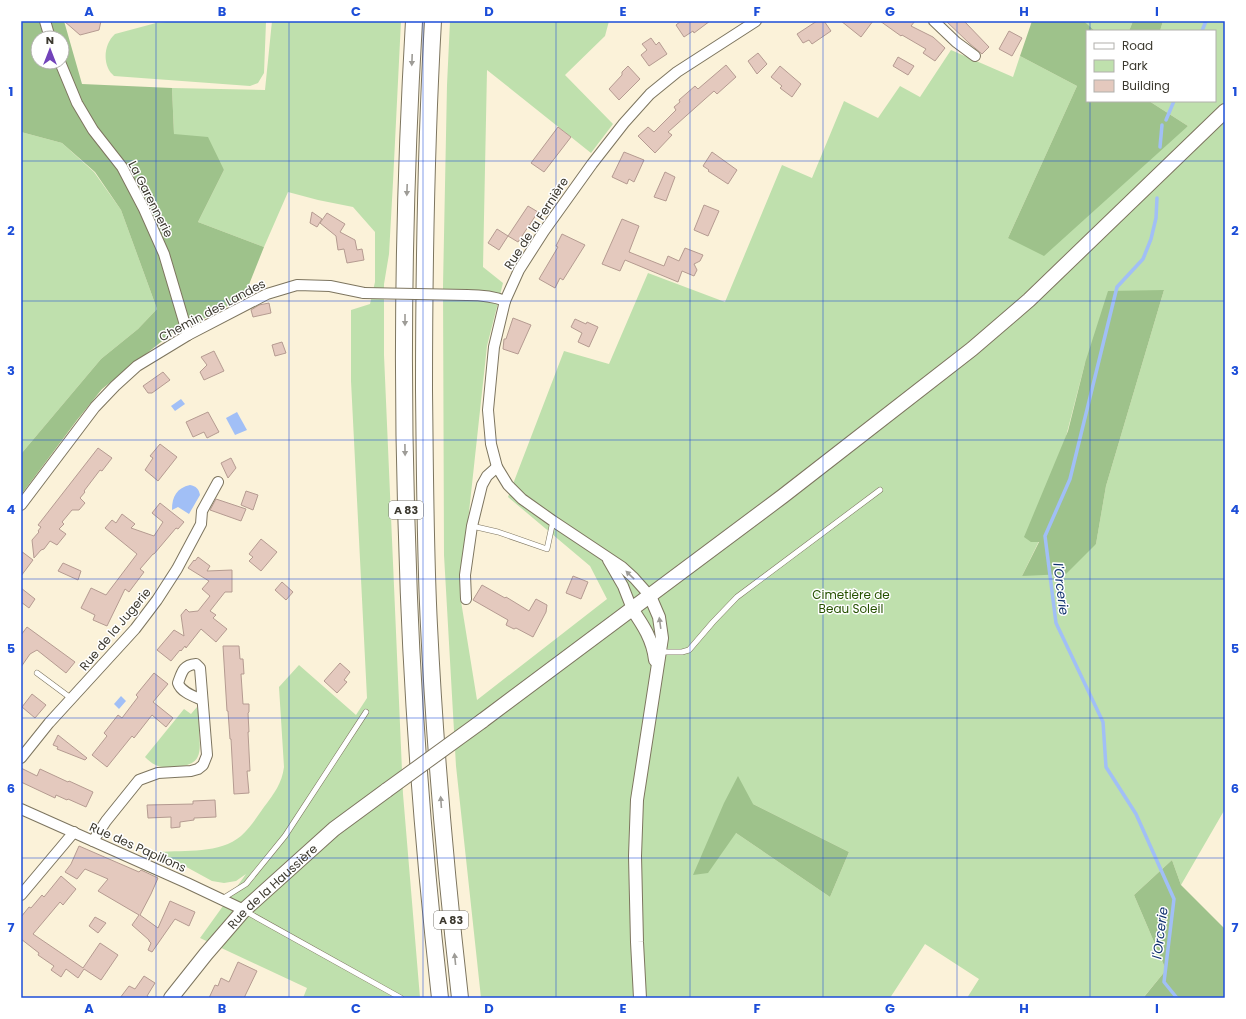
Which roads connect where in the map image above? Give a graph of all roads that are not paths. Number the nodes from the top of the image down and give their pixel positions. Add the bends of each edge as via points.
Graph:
1 (414, 21) edge
2 (433, 21) edge
3 (443, 21) edge
4 (756, 21) edge
5 (934, 21) edge
6 (975, 56) dead end
7 (63, 70) edge
8 (1225, 111) edge
9 (505, 301) junction
10 (188, 335) junction
11 (497, 467) junction
12 (218, 482) dead end
13 (880, 490) dead end
14 (21, 505) edge
15 (553, 521) junction
16 (472, 526) junction
17 (607, 558) junction
18 (650, 596) junction
19 (466, 599) dead end
20 (632, 609) junction
21 (657, 652) junction
22 (37, 673) dead end
23 (433, 697) junction
24 (72, 699) junction
25 (202, 700) dead end
26 (366, 712) dead end
27 (21, 758) edge
28 (21, 809) edge
29 (74, 832) junction
30 (93, 841) junction
31 (21, 895) edge
32 (221, 899) junction
33 (244, 910) junction
34 (171, 998) edge
35 (401, 998) edge
36 (440, 998) edge
37 (460, 998) edge
38 (640, 998) edge

1 -> 36 highway, A 83 via 405,267 407,537 422,814
2 - 23 highway, A 83 via 426,204 424,371 426,545
3 - 23 highway via 435,214 434,373 436,557 442,678
4 - 9 street, Rue de la Fernière via 677,72 650,94 624,123 544,231
5 - 6 street
7 - 10 street, La Garennerie via 77,103 93,130 122,167 144,209 164,254
8 - 18 main road, Rue de la Haussière via 1029,300 972,349
9 - 10 street, Chemin des Landes, bridge via 495,297 364,293 330,286 297,285 267,294
9 - 11 street, Rue de la Fernière via 494,347 488,410 491,444
10 - 14 street, Chemin des Landes via 137,366 115,386 95,407
11 - 15 street, Rue de la Fernière via 508,485 522,499
11 - 16 street via 482,485
12 - 24 street, Rue de la Jugerie via 202,511 201,524 157,600 135,629
13 - 21 lane via 737,597 689,650
15 - 16 lane via 547,549
15 - 17 street, Rue de la Fernière
16 - 19 street via 465,575
18 -> 17 street, Rue de la Fernière via 622,567
17 - 20 street, Rue de la Fernière via 623,586
18 - 20 main road, Rue de la Haussière
21 -> 18 street via 662,638 659,617
20 - 21 street
20 - 33 main road, Rue de la Haussière, bridge via 334,829
21 - 38 street via 637,800 635,856
22 - 24 lane
37 -> 23 highway, A 83
24 - 27 street, Rue de la Jugerie
25 - 30 street via 206,755 203,765 191,771 158,773 138,780
26 - 32 lane via 285,836 246,884
28 - 29 street, Rue des Papillons
29 - 30 street, Rue des Papillons
29 - 31 street
30 - 32 street, Rue des Papillons
32 - 33 street, Rue des Papillons
33 - 34 main road, Rue de la Haussière
33 - 35 lane

